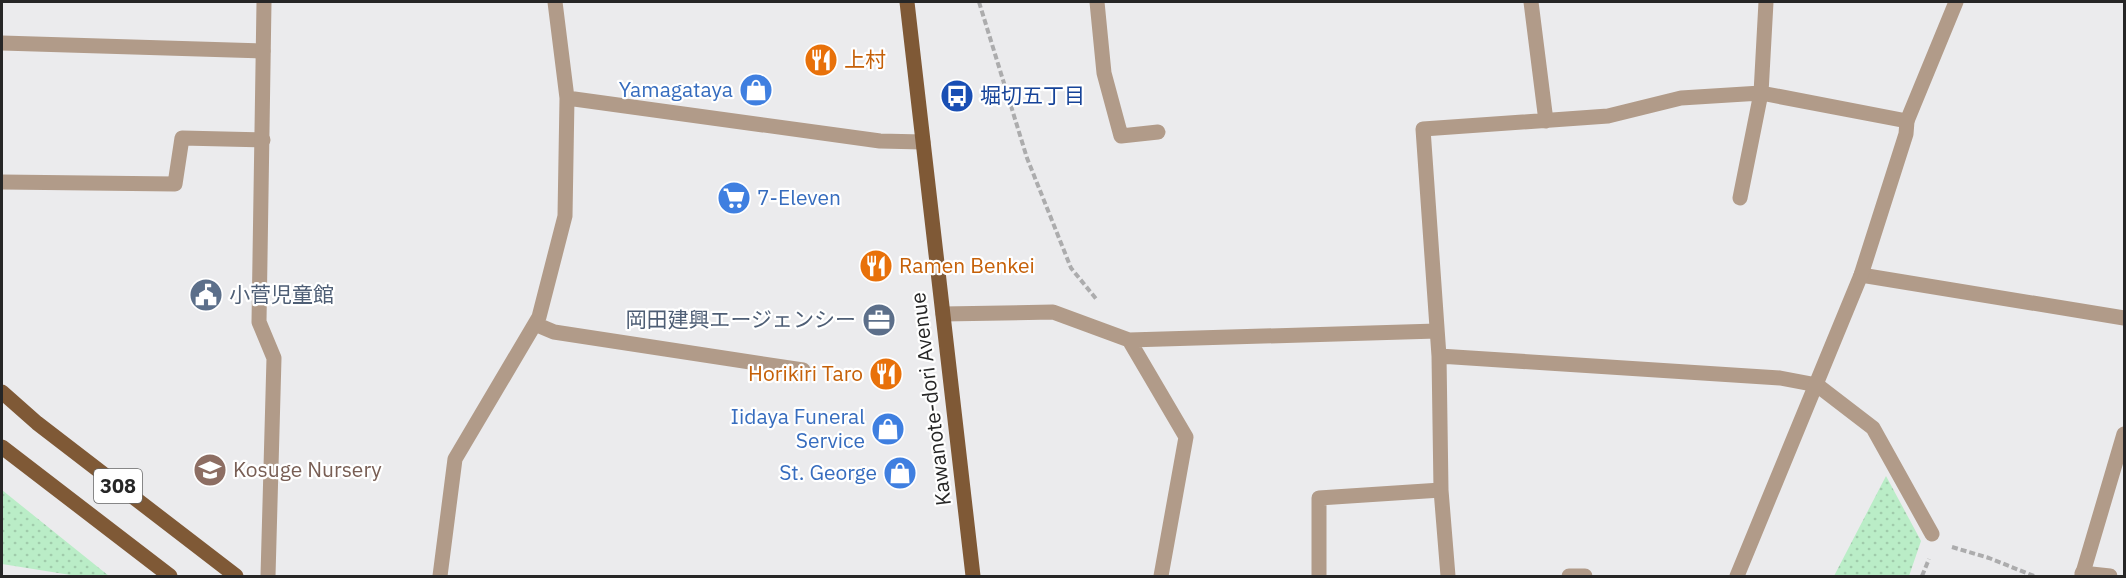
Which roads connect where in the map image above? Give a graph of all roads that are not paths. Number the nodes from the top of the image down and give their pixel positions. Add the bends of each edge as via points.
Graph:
1 (264, 2) edge
2 (555, 2) edge
3 (907, 2) edge
4 (1096, 2) edge
5 (1531, 2) edge
6 (1766, 2) edge
7 (1956, 2) edge
8 (2, 43) edge
9 (263, 51) junction
10 (1761, 93) junction
11 (567, 98) junction
12 (1546, 121) junction
13 (1907, 121) junction
14 (1158, 132) dead end
15 (263, 140) junction
16 (923, 142) junction
17 (2, 182) edge
18 (1740, 198) dead end
19 (1861, 275) junction
20 (943, 314) junction
21 (2124, 318) edge
22 (535, 324) junction
23 (1437, 331) junction
24 (1129, 340) junction
25 (1439, 356) junction
26 (803, 370) dead end
27 (1817, 385) junction
28 (2, 392) edge
29 (2124, 434) edge
30 (2, 447) edge
31 (1441, 490) junction
32 (1932, 534) dead end
33 (2082, 574) edge
34 (170, 576) edge
35 (237, 576) edge
36 (268, 576) edge
37 (440, 576) edge
38 (973, 576) edge
39 (1161, 576) edge
40 (1319, 576) edge
41 (1448, 576) edge
42 (1737, 576) edge
43 (2110, 576) edge

1 - 9 street
2 - 11 street
3 - 16 main road, Kawanote-dori Avenue
4 - 14 street via 1104,73 1121,136
5 - 12 street
6 - 10 street
7 - 13 street
8 - 9 street
9 - 15 street
10 - 12 street via 1681,98 1608,116
10 - 13 street
10 - 18 street
11 - 16 street via 880,141
11 - 22 street via 565,216
12 - 23 street via 1423,129
13 - 19 street
15 - 17 street via 182,138 175,184
15 - 36 street via 260,322 274,358
16 - 20 main road, Kawanote-dori Avenue
19 - 21 street
19 - 27 street
20 - 24 street via 1053,312
20 - 38 main road, Kawanote-dori Avenue
22 - 26 street via 554,332
22 - 37 street via 455,459
23 - 24 street
23 - 25 street
24 - 39 street via 1186,437
25 - 27 street via 1780,378
25 - 31 street
27 - 32 street via 1873,428
27 - 42 street
28 - 35 main road, 308
29 - 33 street
30 - 34 main road, 308
31 - 40 street via 1319,498
31 - 41 street
33 - 43 street

